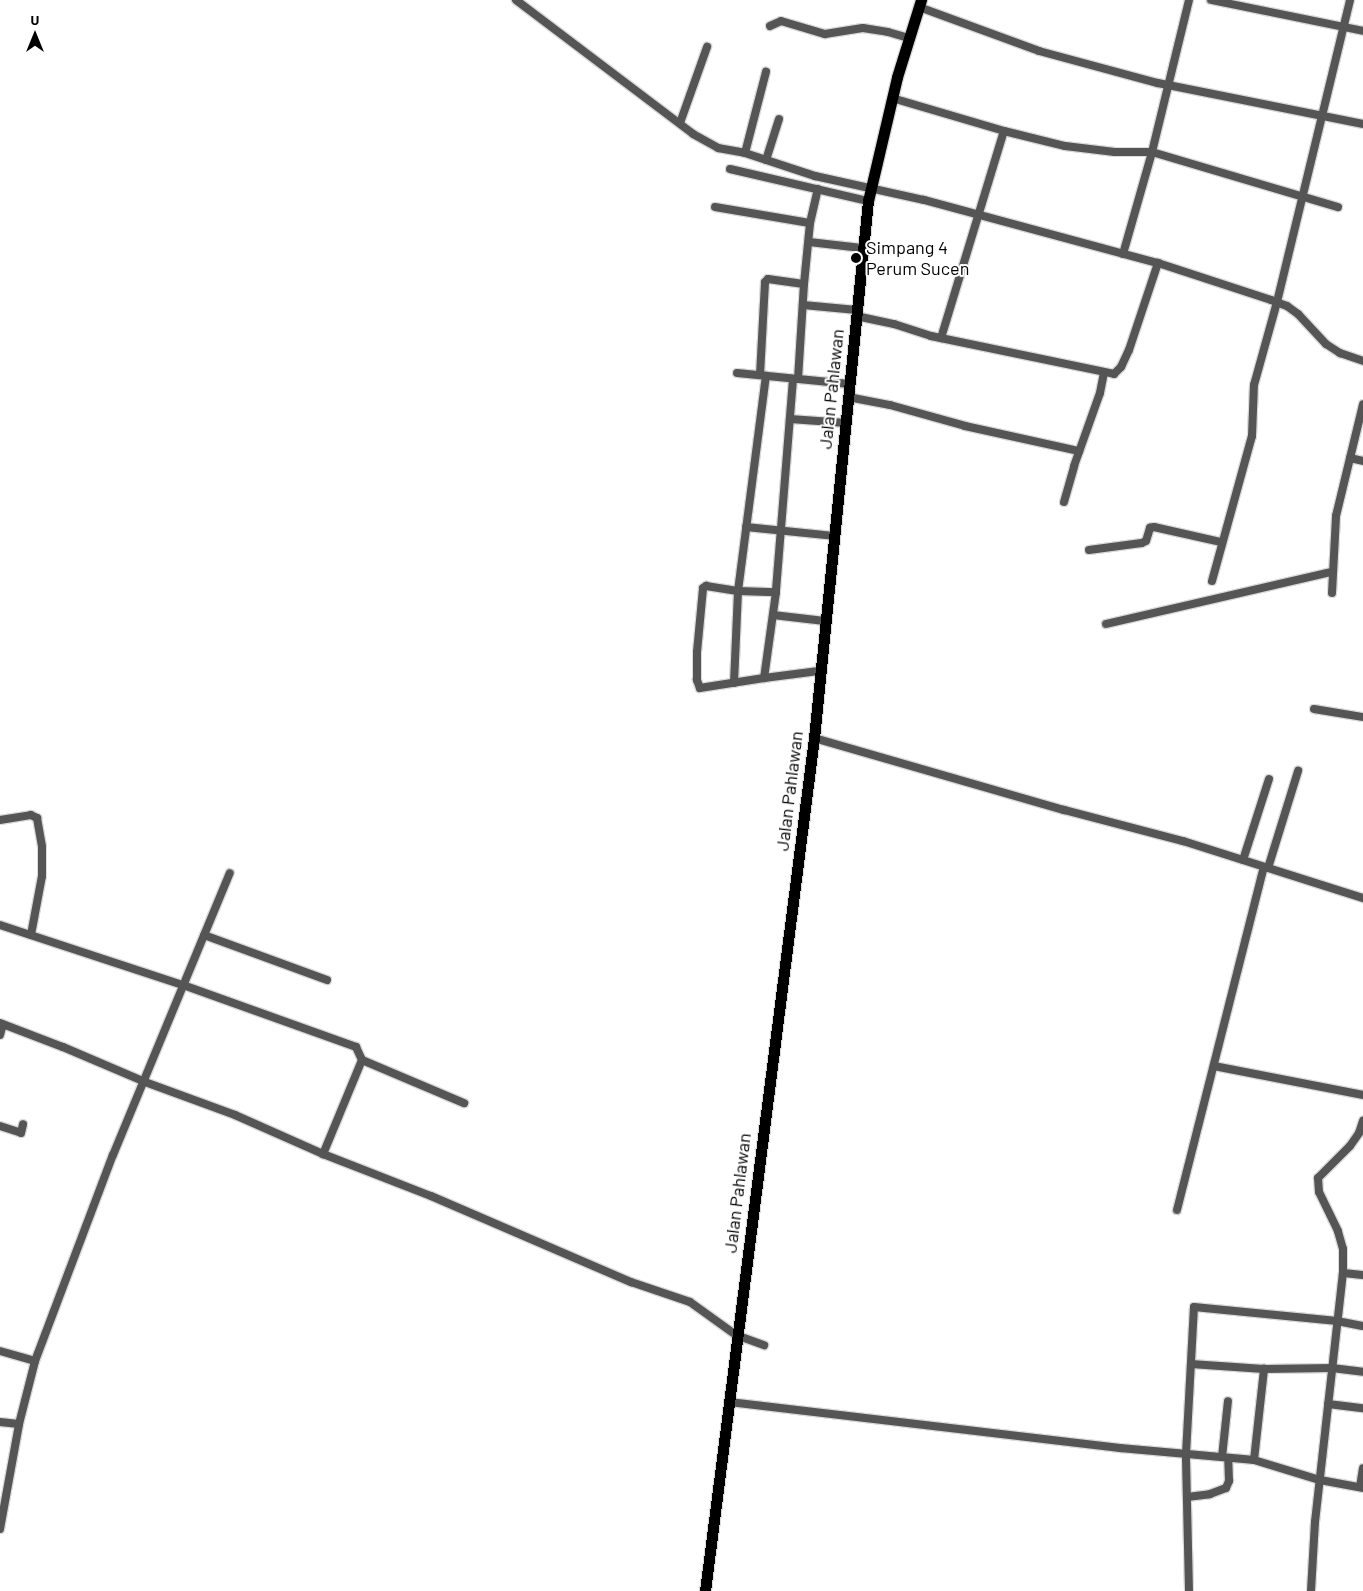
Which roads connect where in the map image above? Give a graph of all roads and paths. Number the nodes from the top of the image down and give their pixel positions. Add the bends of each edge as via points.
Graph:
1 (516, 0) edge
2 (1189, 0) edge
3 (1211, 0) edge
4 (1350, 0) edge
5 (920, 3) edge
6 (770, 26) dead end
7 (1344, 27) junction
8 (1363, 31) edge
9 (909, 38) junction
10 (707, 47) dead end
11 (766, 72) dead end
12 (1169, 85) junction
13 (892, 98) junction
14 (1323, 115) junction
15 (778, 119) dead end
16 (680, 123) junction
17 (1363, 124) edge
18 (1004, 131) junction
19 (1152, 152) junction
20 (745, 153) junction
21 (766, 160) junction
22 (730, 168) dead end
23 (818, 189) junction
24 (870, 189) junction
25 (1303, 197) junction
26 (868, 201) junction
27 (715, 206) dead end
28 (1338, 207) dead end
29 (977, 215) junction
30 (810, 223) junction
31 (809, 242) junction
32 (862, 248) junction
33 (1123, 254) junction
34 (1158, 263) junction
35 (804, 284) junction
36 (1277, 302) junction
37 (803, 306) junction
38 (856, 313) junction
39 (940, 338) junction
40 (1363, 361) edge
41 (737, 373) dead end
42 (1104, 373) junction
43 (763, 375) junction
44 (796, 379) junction
45 (849, 384) junction
46 (848, 397) junction
47 (1363, 404) edge
48 (790, 419) junction
49 (846, 423) junction
50 (1080, 451) junction
51 (1350, 458) junction
52 (1363, 461) edge
53 (1064, 502) dead end
54 (746, 527) junction
55 (781, 531) junction
56 (834, 536) junction
57 (1221, 542) junction
58 (1089, 550) dead end
59 (1332, 572) junction
60 (1212, 581) dead end
61 (738, 590) junction
62 (776, 592) junction
63 (1332, 593) dead end
64 (773, 615) junction
65 (825, 621) junction
66 (1106, 624) dead end
67 (819, 671) junction
68 (764, 678) junction
69 (734, 683) junction
70 (1314, 709) dead end
71 (1363, 718) edge
72 (814, 738) junction
73 (1298, 771) dead end
74 (1269, 779) dead end
75 (0, 820) edge
76 (1243, 860) junction
77 (1266, 868) junction
78 (230, 873) dead end
79 (1363, 898) edge
80 (0, 925) edge
81 (32, 935) junction
82 (204, 935) junction
83 (327, 980) dead end
84 (183, 985) junction
85 (2, 1024) edge
86 (0, 1035) edge
87 (362, 1060) junction
88 (1214, 1066) junction
89 (145, 1082) junction
90 (1363, 1096) edge
91 (464, 1103) dead end
92 (1363, 1121) edge
93 (23, 1124) dead end
94 (0, 1126) edge
95 (323, 1154) junction
96 (1177, 1210) dead end
97 (1343, 1273) junction
98 (1363, 1275) edge
99 (1337, 1321) junction
100 (1363, 1326) edge
101 (736, 1335) junction
102 (764, 1345) dead end
103 (0, 1351) edge
104 (35, 1361) junction
105 (1191, 1364) junction
106 (1332, 1368) junction
107 (1264, 1369) junction
108 (1363, 1372) edge
109 (1228, 1401) dead end
110 (729, 1402) junction
111 (1328, 1404) junction
112 (1363, 1408) edge
113 (0, 1422) edge
114 (19, 1424) junction
115 (1186, 1454) junction
116 (1225, 1458) junction
117 (1254, 1460) junction
118 (1363, 1468) edge
119 (1320, 1480) junction
120 (1361, 1488) edge
121 (1187, 1497) junction
122 (0, 1529) edge
123 (705, 1591) edge
124 (1189, 1591) edge
125 (1311, 1591) edge

1 - 16 street
2 - 12 street
3 - 7 street
4 - 7 street
5 - 9 main road, Jalan Pahlawan
5 - 12 street via 1039,51
6 - 9 street via 781,21 825,34 863,28
7 - 8 street
7 - 14 street
9 - 13 main road, Jalan Pahlawan
10 - 16 street
11 - 20 street
12 - 14 street
12 - 19 street
13 - 18 street
13 - 24 main road, Jalan Pahlawan
14 - 17 street
14 - 25 street
15 - 21 street
16 - 20 street via 718,148
18 - 19 street via 1084,149
18 - 29 street
19 - 25 street
19 - 33 street
20 - 21 street
21 - 24 street
22 - 23 street
23 - 26 street
23 - 30 street
24 - 26 main road, Jalan Pahlawan
24 - 29 street
25 - 28 street
25 - 36 street
26 - 32 main road, Jalan Pahlawan
27 - 30 street
29 - 33 street
29 - 39 street
30 - 31 street
31 - 32 street
31 - 35 street
32 - 38 main road, Jalan Pahlawan
33 - 34 street
34 - 36 street
34 - 42 street via 1121,367 1114,374
35 - 37 street
35 - 43 street via 768,279 765,282
36 - 40 street via 1298,314 1326,344
36 - 57 street via 1253,393 1252,436
37 - 38 street
37 - 44 street
38 - 39 street
38 - 45 main road, Jalan Pahlawan
39 - 42 street
41 - 43 street
42 - 50 street
43 - 44 street
43 - 54 street
44 - 45 street
44 - 48 street
45 - 46 main road, Jalan Pahlawan
46 - 49 main road, Jalan Pahlawan
46 - 50 street
47 - 51 street
48 - 49 street
48 - 55 street
49 - 56 main road, Jalan Pahlawan
50 - 53 street
51 - 52 street
51 - 59 street via 1336,516
54 - 55 street
54 - 61 street
55 - 56 street
55 - 62 street
56 - 65 main road, Jalan Pahlawan
57 - 58 street via 1154,527 1150,528 1146,541 1142,543
57 - 60 street
59 - 63 street
59 - 66 street
61 - 62 street
61 - 69 street
61 - 69 street via 703,587 698,652 700,688
62 - 64 street
64 - 65 street
64 - 68 street
65 - 67 main road, Jalan Pahlawan
67 - 68 street
67 - 72 main road, Jalan Pahlawan
68 - 69 street
70 - 71 street
72 - 76 street
72 - 101 main road, Jalan Pahlawan
73 - 77 street
74 - 76 street
75 - 81 street via 31,815 37,818 42,876
76 - 77 street
77 - 79 street
77 - 88 street
78 - 82 street
80 - 81 street
81 - 84 street
82 - 83 street
82 - 84 street
84 - 87 street via 356,1047
84 - 89 street
85 - 86 street
85 - 89 street
87 - 91 street
87 - 95 street
88 - 90 street
88 - 96 street
89 - 95 street via 235,1115
89 - 104 street via 113,1155
92 - 97 street via 1350,1146 1318,1178 1319,1192 1343,1249
93 - 94 street via 20,1133
95 - 101 street via 431,1196 631,1282 690,1302
97 - 98 street
97 - 99 street
99 - 100 street
99 - 105 street via 1197,1306 1193,1311
99 - 106 street
101 - 102 street
101 - 110 main road, Jalan Pahlawan
103 - 104 street
104 - 114 street
105 - 107 street
105 - 115 street
106 - 107 street
106 - 108 street
106 - 111 street
107 - 117 street
109 - 116 street
110 - 115 street
110 - 123 main road, Jalan Pahlawan
111 - 112 street
111 - 119 street
113 - 114 street
114 - 122 street
115 - 116 street
115 - 121 street
116 - 117 street
116 - 121 street via 1226,1488
117 - 119 street
118 - 120 street
119 - 120 street
119 - 125 street
121 - 124 street

